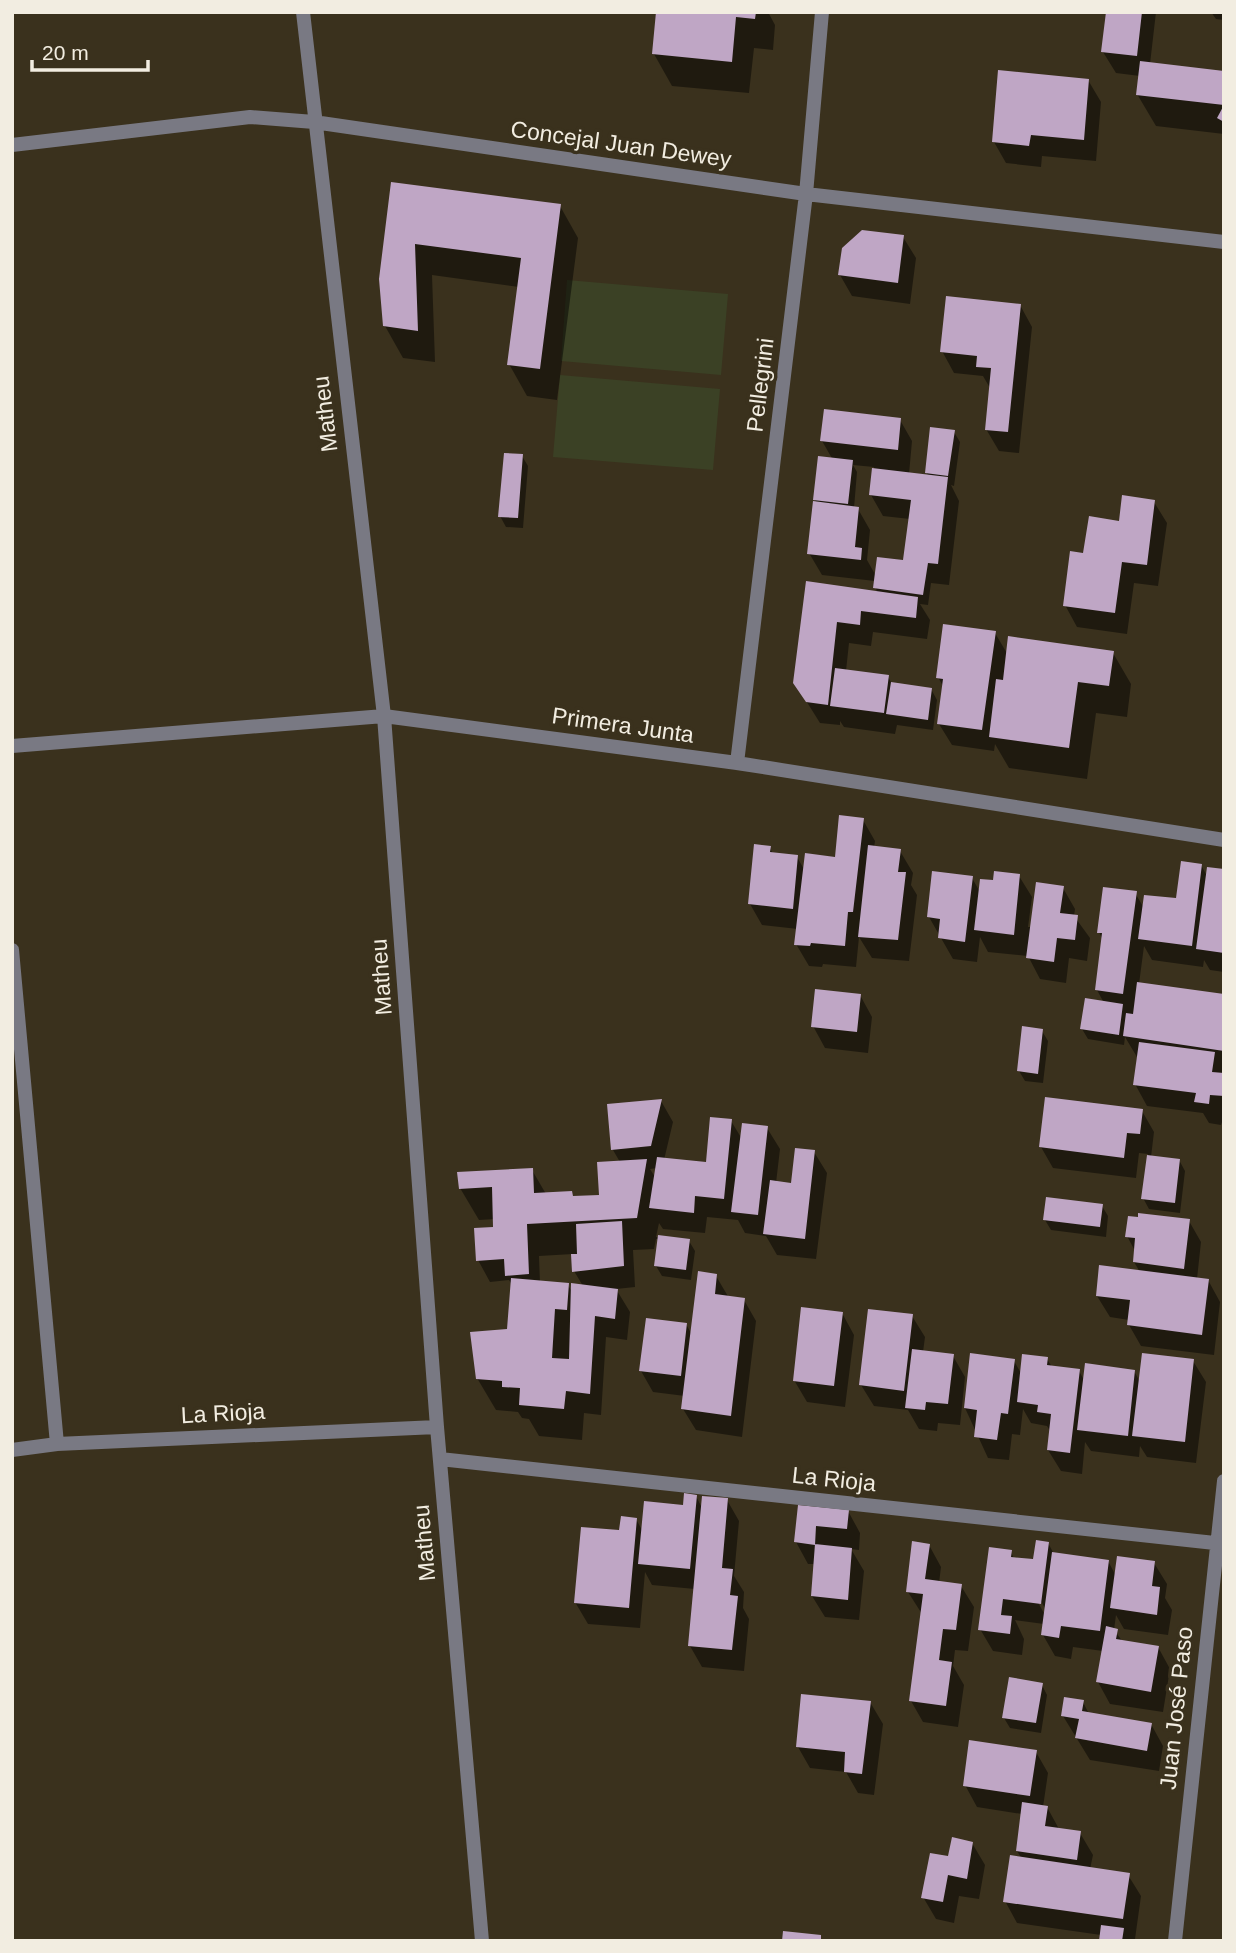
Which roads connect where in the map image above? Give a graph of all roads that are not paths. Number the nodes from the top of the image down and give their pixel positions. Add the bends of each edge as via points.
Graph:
1 (303, 12) edge
2 (822, 12) edge
3 (314, 122) junction
4 (12, 145) edge
5 (806, 194) junction
6 (1224, 242) edge
7 (384, 716) junction
8 (12, 746) edge
9 (737, 763) junction
10 (1224, 840) edge
11 (12, 950) edge
12 (436, 1427) junction
13 (57, 1444) junction
14 (12, 1450) edge
15 (440, 1459) junction
16 (1224, 1481) edge
17 (1220, 1543) edge
18 (482, 1941) edge
19 (1175, 1941) edge

1 - 3 street, Matheu
2 - 5 street, Pellegrini
3 - 4 street, Concejal Juan Dewey via 250,117
3 - 5 street, Concejal Juan Dewey
3 - 7 street, Matheu
5 - 6 street, Concejal Juan Dewey
5 - 9 street, Pellegrini
7 - 8 street, Primera Junta
7 - 9 street, Primera Junta
7 - 12 street, Matheu
9 - 10 street, Primera Junta
11 - 13 street
12 - 13 street, La Rioja
12 - 15 street, Matheu
13 - 14 street, La Rioja
15 - 17 street, La Rioja
15 - 18 street, Matheu
16 - 17 street, Juan José Paso
17 - 19 street, Juan José Paso

